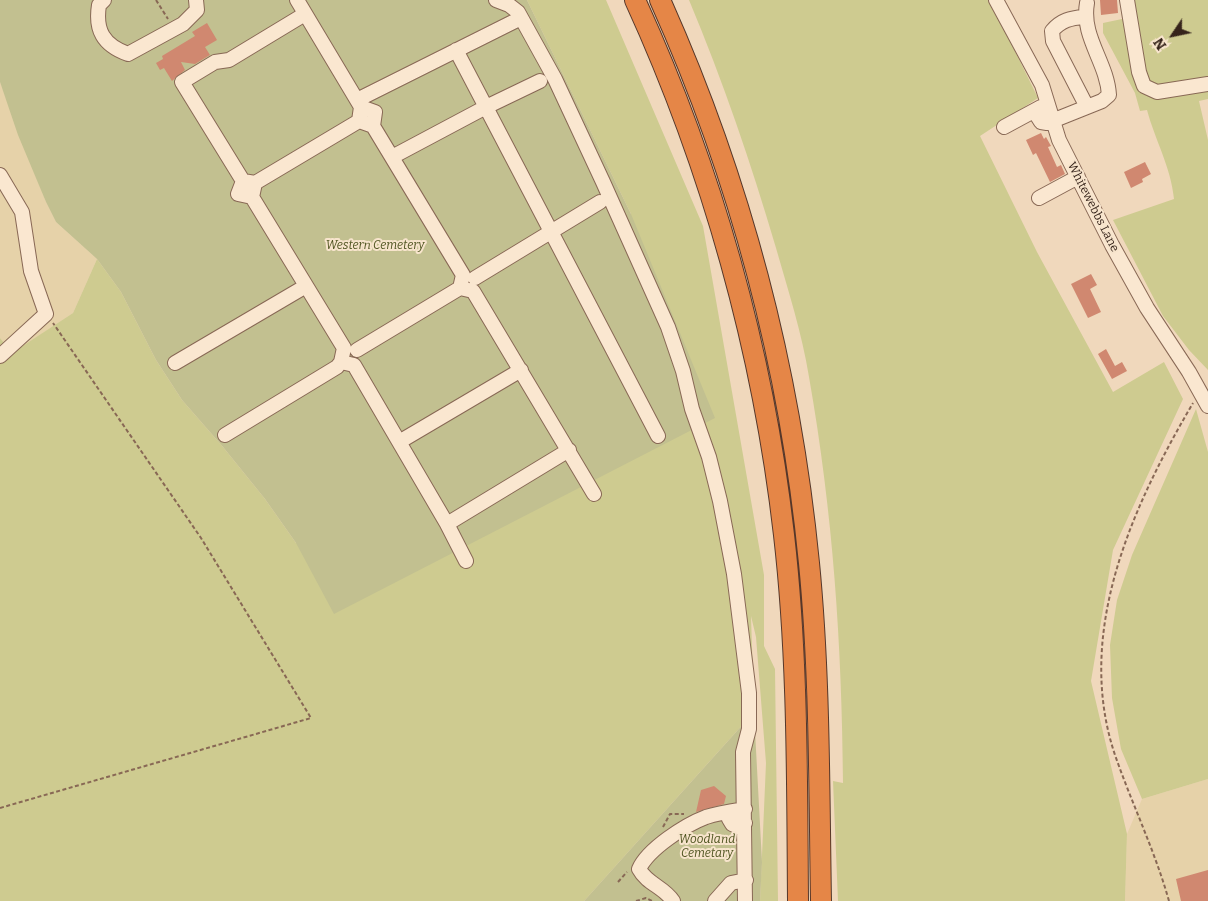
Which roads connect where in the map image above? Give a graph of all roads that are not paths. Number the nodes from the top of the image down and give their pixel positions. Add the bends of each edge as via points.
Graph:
1 (104, 0) edge
2 (196, 0) edge
3 (297, 0) edge
4 (496, 0) edge
5 (635, 0) edge
6 (660, 0) edge
7 (996, 0) edge
8 (1128, 0) edge
9 (305, 14) junction
10 (521, 18) junction
11 (456, 50) junction
12 (540, 81) dead end
13 (1208, 84) edge
14 (1048, 103) junction
15 (486, 107) junction
16 (1087, 107) junction
17 (359, 110) junction
18 (1034, 111) junction
19 (1054, 122) junction
20 (1004, 127) dead end
21 (392, 157) junction
22 (0, 175) edge
23 (1078, 177) junction
24 (250, 187) junction
25 (1039, 198) dead end
26 (600, 202) dead end
27 (551, 232) junction
28 (468, 283) junction
29 (306, 286) junction
30 (0, 356) edge
31 (349, 356) junction
32 (175, 363) dead end
33 (521, 370) junction
34 (1206, 400) edge
35 (225, 435) dead end
36 (658, 436) dead end
37 (399, 442) junction
38 (569, 450) junction
39 (594, 494) dead end
40 (447, 524) junction
41 (466, 561) dead end
42 (741, 814) junction
43 (746, 880) junction
44 (673, 901) edge
45 (715, 901) edge
46 (745, 901) edge
47 (798, 901) edge
48 (821, 901) edge

1 - 2 street via 99,5 98,29 103,39 128,54 193,16 197,10
3 - 9 street
4 - 10 street via 513,7
5 - 47 highway via 675,94 715,211 746,323 765,412 784,533 793,632
6 - 48 highway via 698,92 736,201 759,281 788,410 804,515 814,622
7 - 14 street, Whitewebbs Lane via 1042,85
8 - 13 street via 1144,86 1157,92
9 - 17 street
9 - 24 street via 229,60 215,62 182,82
10 - 11 street
10 - 42 street via 555,79 668,327 709,457 734,574 749,693
11 - 15 street
11 - 17 street
12 - 15 street
14 - 18 street
14 - 19 street, Whitewebbs Lane
15 - 21 street
15 - 27 street
16 - 16 street via 1053,41 1052,31 1058,24 1086,10 1088,33 1108,80 1110,95
16 - 19 street
17 - 21 street
17 - 24 street
18 - 19 street via 1041,122
18 - 20 street
19 - 23 street, Whitewebbs Lane via 1059,140
21 - 28 street
22 - 30 street via 22,212 31,271 46,314
23 - 25 street
23 - 34 street, Whitewebbs Lane via 1146,308
24 - 29 street
26 - 27 street
27 - 28 street
27 - 36 street
28 - 31 street
28 - 33 street
29 - 31 street
29 - 32 street
31 - 35 street via 337,367
31 - 37 street
33 - 37 street
33 - 38 street
37 - 40 street
38 - 39 street
38 - 40 street
40 - 41 street
42 - 43 street
42 - 44 street via 708,817 693,823 645,857 639,869 643,876
43 - 45 street via 731,884
43 - 46 street

